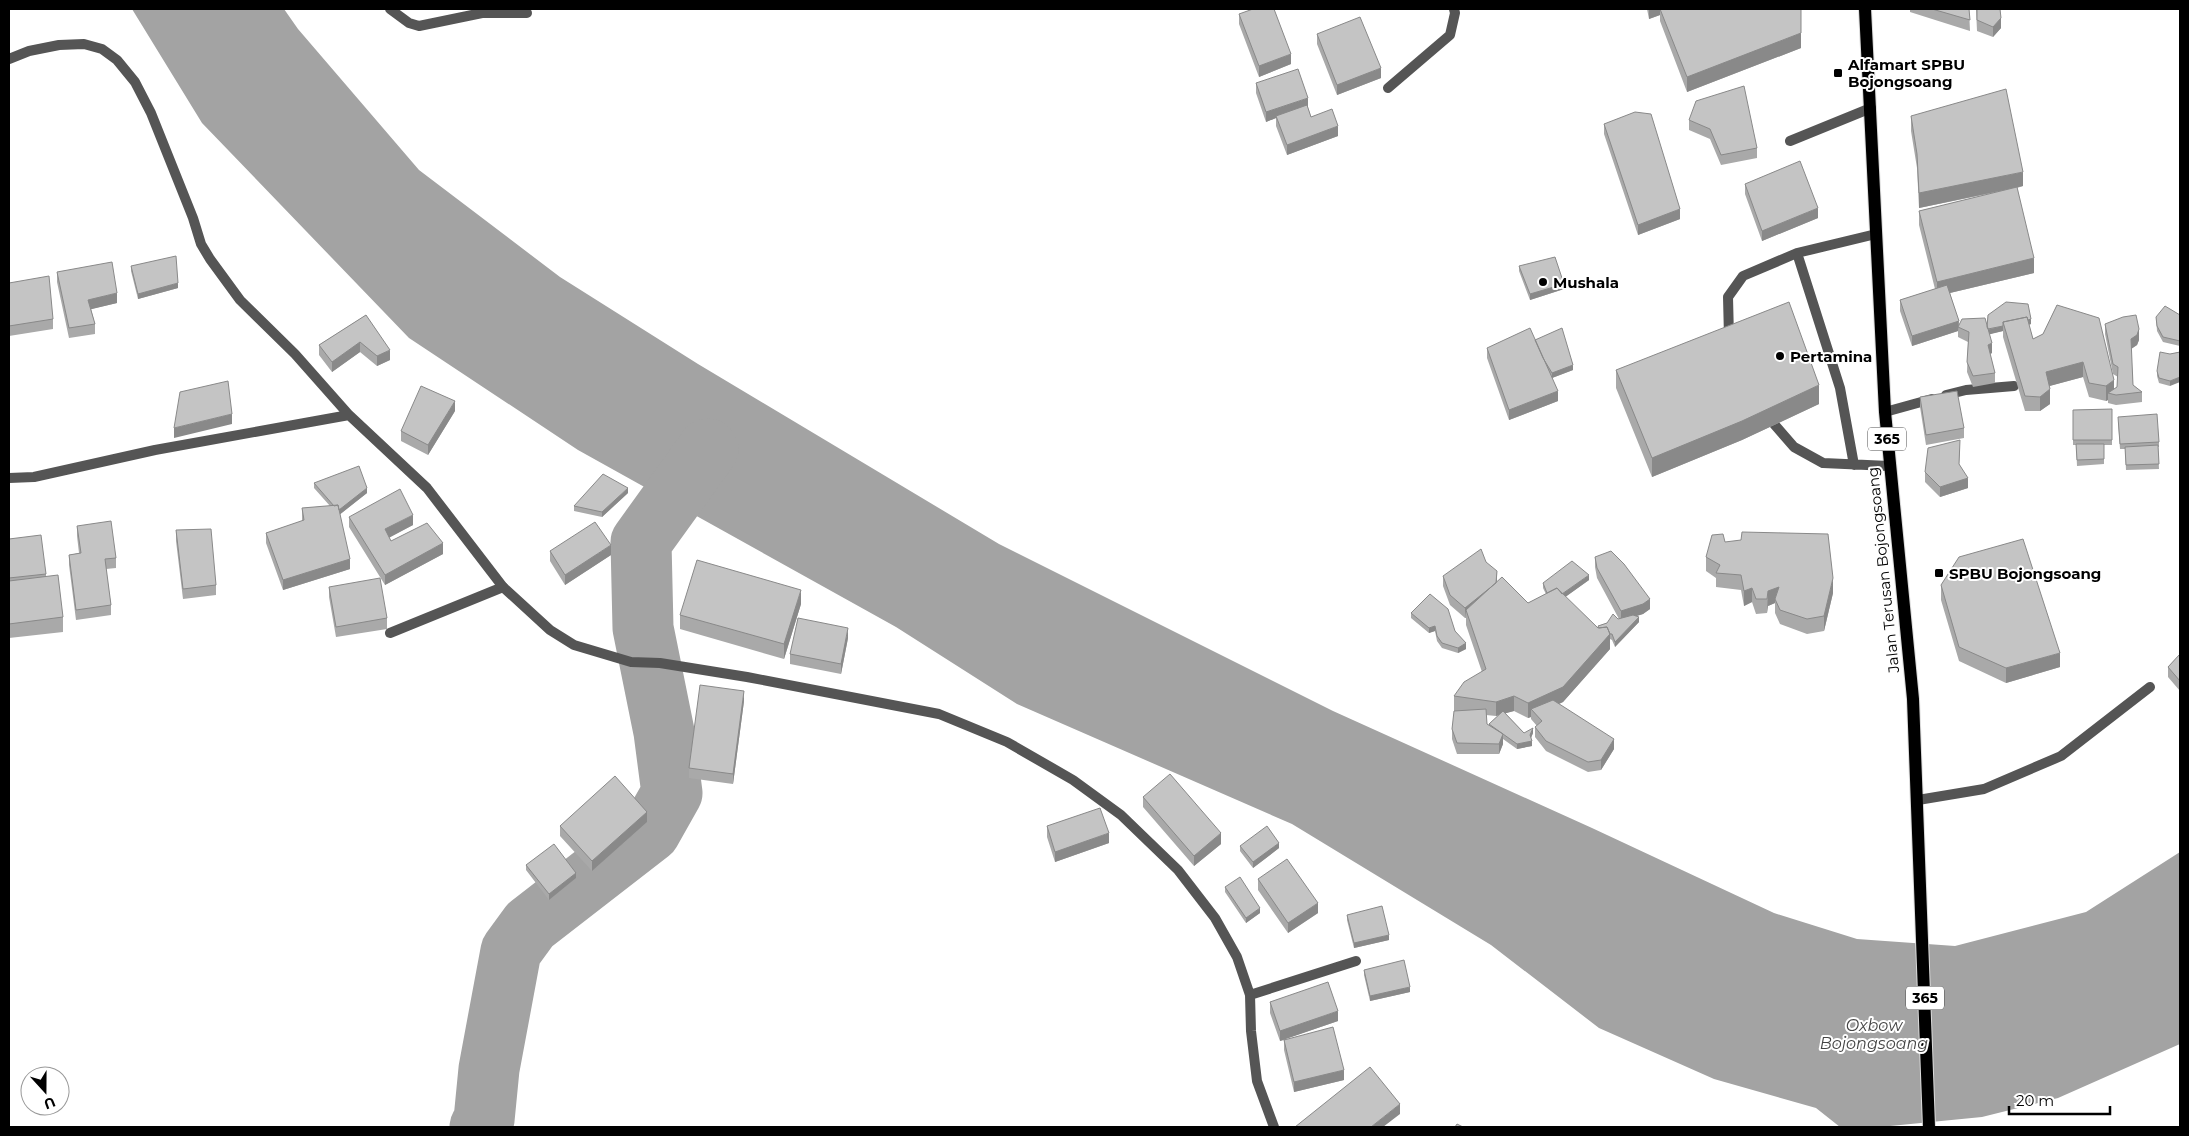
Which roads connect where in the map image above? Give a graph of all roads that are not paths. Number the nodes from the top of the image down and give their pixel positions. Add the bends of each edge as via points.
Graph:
1 (390, 9) edge
2 (1454, 9) edge
3 (1866, 9) edge
4 (526, 12) dead end
5 (9, 59) edge
6 (1388, 88) dead end
7 (1871, 108) junction
8 (1790, 141) dead end
9 (1876, 234) junction
10 (1797, 253) junction
11 (1729, 344) edge
12 (2014, 386) edge
13 (1885, 412) junction
14 (349, 415) junction
15 (1774, 424) edge
16 (1854, 465) junction
17 (1889, 466) junction
18 (9, 478) edge
19 (503, 587) junction
20 (390, 633) dead end
21 (2150, 687) dead end
22 (1918, 800) junction
23 (1356, 961) dead end
24 (1250, 995) junction
25 (1274, 1127) edge
26 (1929, 1127) edge

1 - 4 street via 409,24 419,26 482,14
2 - 6 street via 1450,35
3 - 7 main road, Jalan Terusan Bojongsoang / 365
5 - 14 street via 59,45 84,44 102,49 117,60 135,82 151,113 201,244 210,259 240,300 296,354
7 - 8 street
7 - 9 main road, Jalan Terusan Bojongsoang / 365
9 - 10 street
9 - 13 main road, Jalan Terusan Bojongsoang / 365
10 - 11 street via 1743,276 1728,296
10 - 16 street via 1840,388
12 - 13 street via 1966,390
13 - 17 main road, Jalan Terusan Bojongsoang / 365
14 - 18 street via 155,450 34,477
14 - 19 street via 427,488
15 - 16 street via 1794,447 1823,463
16 - 17 street
17 - 22 main road, Jalan Terusan Bojongsoang / 365 via 1912,699
19 - 20 street
19 - 24 street via 550,630 574,645 632,662 660,663 840,693 939,714 1007,742 1074,780 1121,815 1178,870 1215,918 1236,957
21 - 22 street via 2061,756 1984,789
22 - 26 main road, Jalan Terusan Bojongsoang / 365
23 - 24 street
24 - 25 street via 1250,1031 1257,1081

